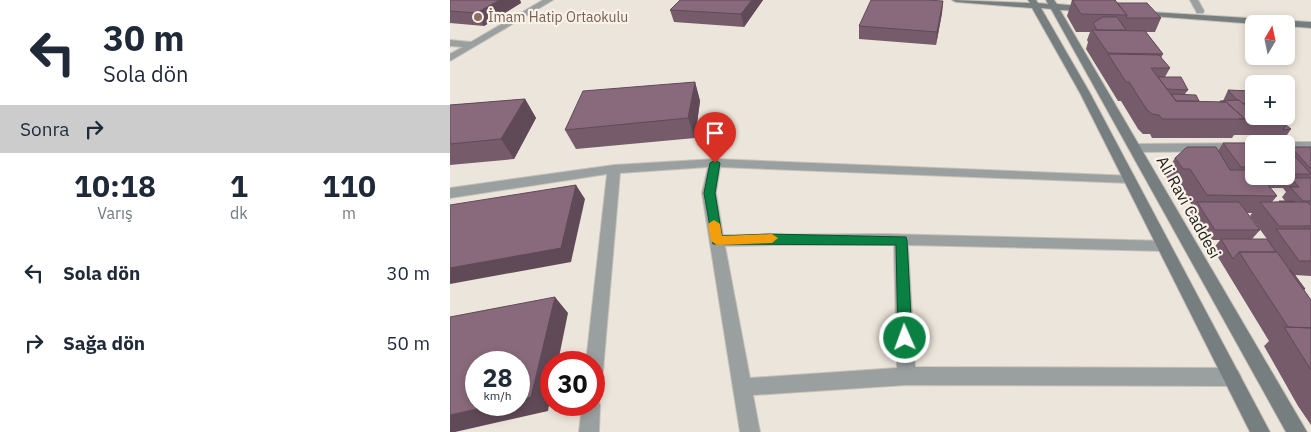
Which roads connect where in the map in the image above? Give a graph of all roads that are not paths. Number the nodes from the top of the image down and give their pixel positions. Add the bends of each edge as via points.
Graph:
1 (550, 0) edge
2 (956, 0) edge
3 (1194, 0) edge
4 (1034, 2) edge
5 (1052, 3) edge
6 (1091, 7) edge
7 (1200, 11) junction
8 (1311, 17) edge
9 (1311, 24) edge
10 (450, 43) edge
11 (473, 45) junction
12 (450, 58) edge
13 (1245, 147) edge
14 (1295, 147) edge
15 (1136, 148) junction
16 (1309, 148) edge
17 (715, 163) junction
18 (614, 169) junction
19 (1129, 179) junction
20 (450, 193) edge
21 (901, 240) junction
22 (717, 241) junction
23 (1163, 245) junction
24 (596, 351) edge
25 (906, 376) junction
26 (1232, 377) junction
27 (742, 387) junction
28 (591, 416) edge
29 (590, 432) edge
30 (750, 432) edge
31 (1260, 432) edge
32 (1297, 432) edge

1 - 11 street
2 - 4 main road
3 - 7 street
4 - 5 main road
4 - 19 main road
5 - 6 main road
5 - 15 main road, Ali Ravi Caddesi
7 - 8 main road
7 - 9 main road via 1130,9
10 - 11 street
11 - 12 street
13 - 15 street
14 - 16 street
15 - 32 main road, Ali Ravi Caddesi
17 - 18 street
17 - 19 street
17 - 22 street via 709,193
18 - 20 street
18 - 24 street
19 - 23 main road
21 - 22 street via 769,238
21 - 23 street via 1073,246
21 - 25 street
22 - 27 street
23 - 26 main road
25 - 26 street
25 - 27 street
26 - 31 main road
27 - 30 street
28 - 29 street

